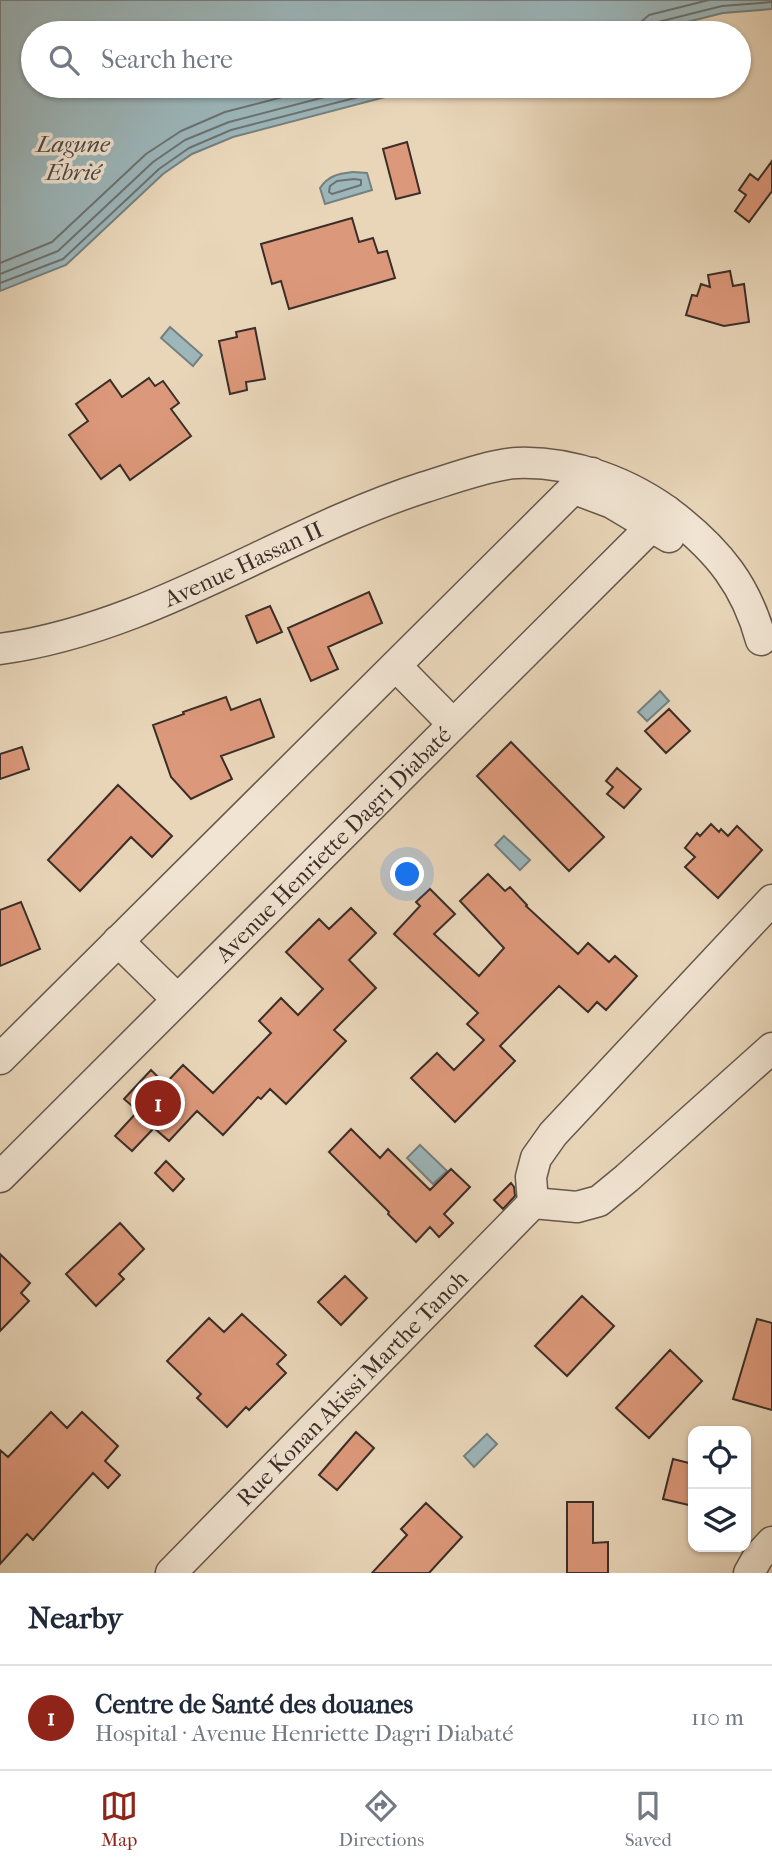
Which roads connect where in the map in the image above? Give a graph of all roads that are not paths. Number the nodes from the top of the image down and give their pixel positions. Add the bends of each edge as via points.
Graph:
1 (583, 481) junction
2 (660, 518) junction
3 (0, 649) edge
4 (767, 651) edge
5 (396, 666) junction
6 (453, 724) junction
7 (772, 900) edge
8 (118, 941) junction
9 (177, 999) junction
10 (772, 1048) edge
11 (0, 1059) edge
12 (0, 1177) edge
13 (533, 1203) junction
14 (772, 1542) edge
15 (171, 1573) edge
16 (749, 1573) edge

1 - 2 street, Avenue Hassan II via 633,491
1 - 3 street, Avenue Hassan II via 484,470 372,506 142,611 70,634
1 - 5 street
2 - 4 street, Avenue Hassan II via 721,580
2 - 6 street, Avenue Henriette Dagri Diabaté
5 - 6 street
5 - 8 street
6 - 9 street, Avenue Henriette Dagri Diabaté
7 - 13 street via 553,1134 536,1158 531,1177
8 - 9 street
8 - 11 street
9 - 12 street, Avenue Henriette Dagri Diabaté
10 - 13 street via 599,1201 577,1207
13 - 15 street, Rue Konan Akissi Marthe Tanoh
14 - 16 street

